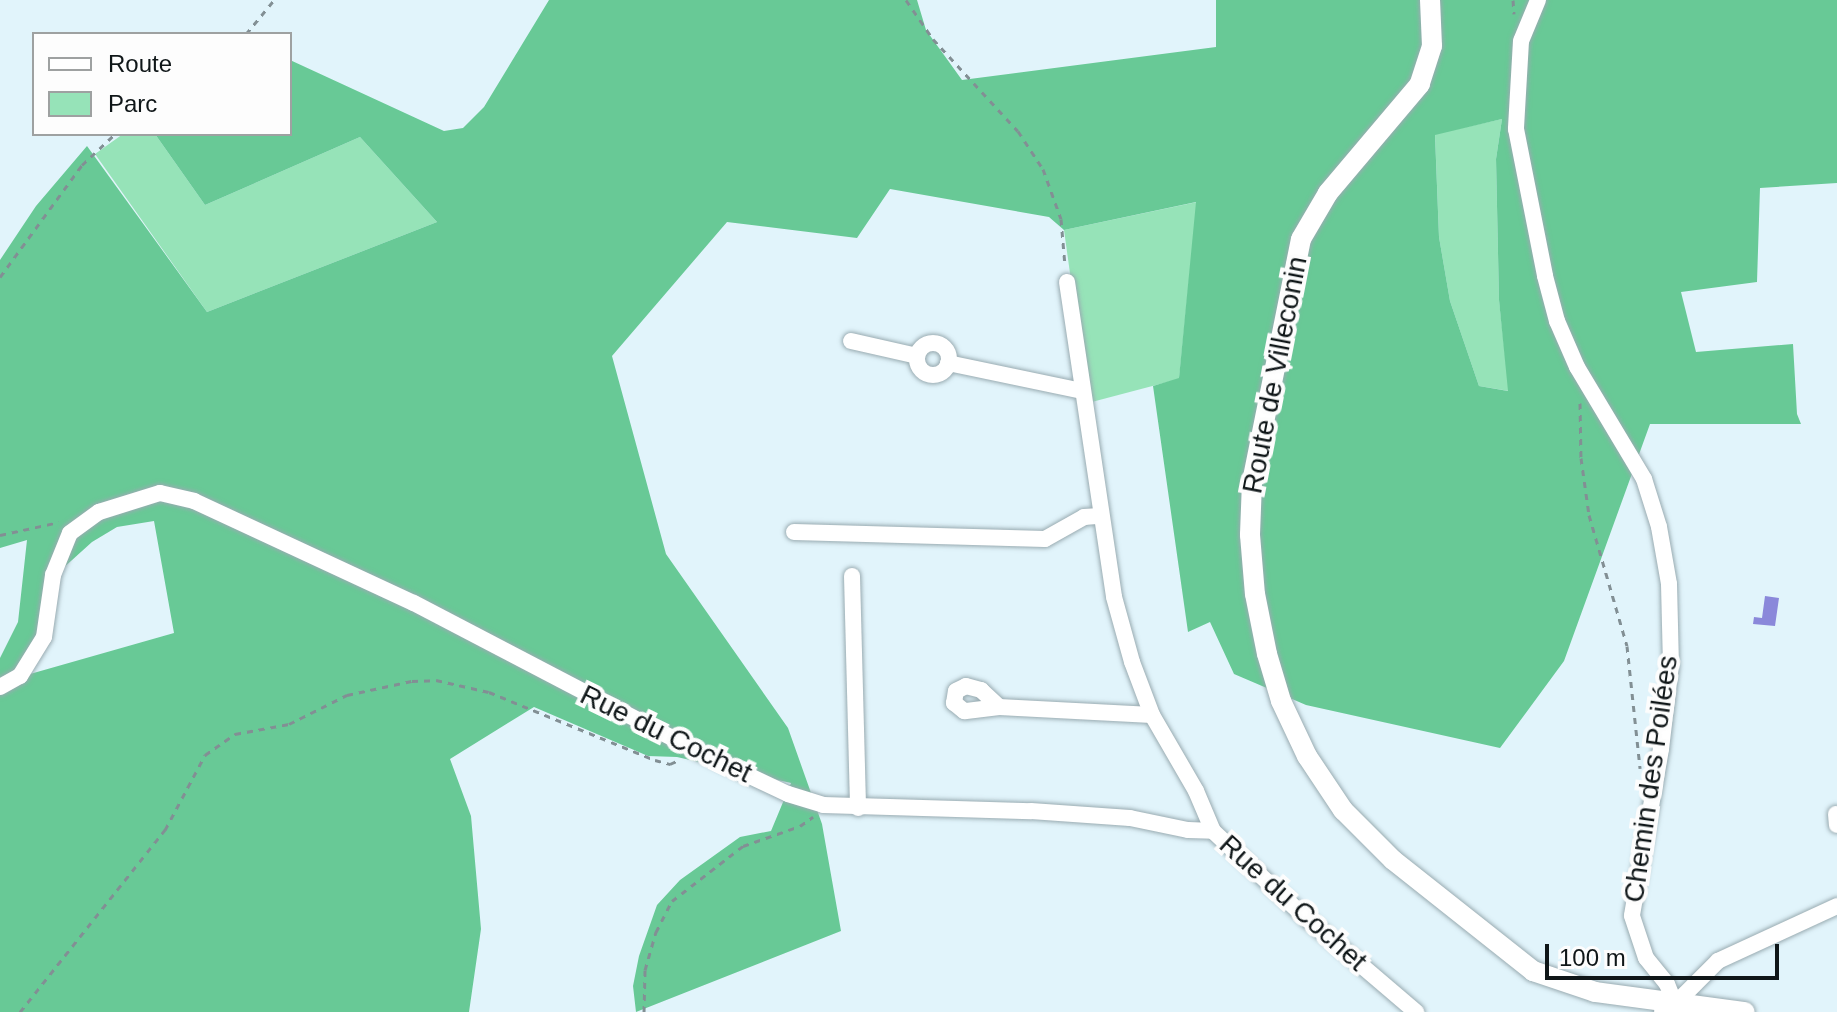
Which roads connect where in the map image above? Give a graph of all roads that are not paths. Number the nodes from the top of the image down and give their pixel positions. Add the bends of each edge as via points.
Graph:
1 (1430, 0) edge
2 (1538, 0) edge
3 (1067, 282) road end
4 (851, 341) dead end
5 (917, 356) junction
6 (948, 363) junction
7 (1082, 391) junction
8 (1100, 516) junction
9 (794, 532) dead end
10 (852, 576) dead end
11 (0, 687) edge
12 (999, 707) dead end
13 (1152, 715) junction
14 (858, 808) junction
15 (1213, 831) junction
16 (1837, 906) edge
17 (1668, 1008) edge
18 (1416, 1012) edge
19 (1745, 1012) edge

1 - 17 main road, Route de Villeconin via 1432,46 1420,84 1328,193 1301,239 1252,482 1251,564 1267,654 1281,701 1307,756 1343,810 1393,860 1533,971
2 - 17 street, Chemin des Poilées via 1521,41 1516,129 1545,276 1577,367 1644,479 1669,584 1671,665 1665,721 1632,916 1646,958 1667,984
3 - 7 street
4 - 5 street
5 - 6 street via 918,367 926,374 942,372
5 - 6 street via 926,344 936,343 945,349
6 - 7 street
7 - 8 street
8 - 9 street via 1084,517 1045,539
8 - 13 street via 1114,597
10 - 14 street
11 - 14 street, Rue du Cochet via 20,676 44,637 53,575 70,533 99,512 160,493 194,501 414,603 788,794
12 - 13 street
13 - 15 street
14 - 15 street, Rue du Cochet via 1031,811
15 - 18 street, Rue du Cochet
16 - 17 street via 1718,961
17 - 19 main road, Route de Villeconin

